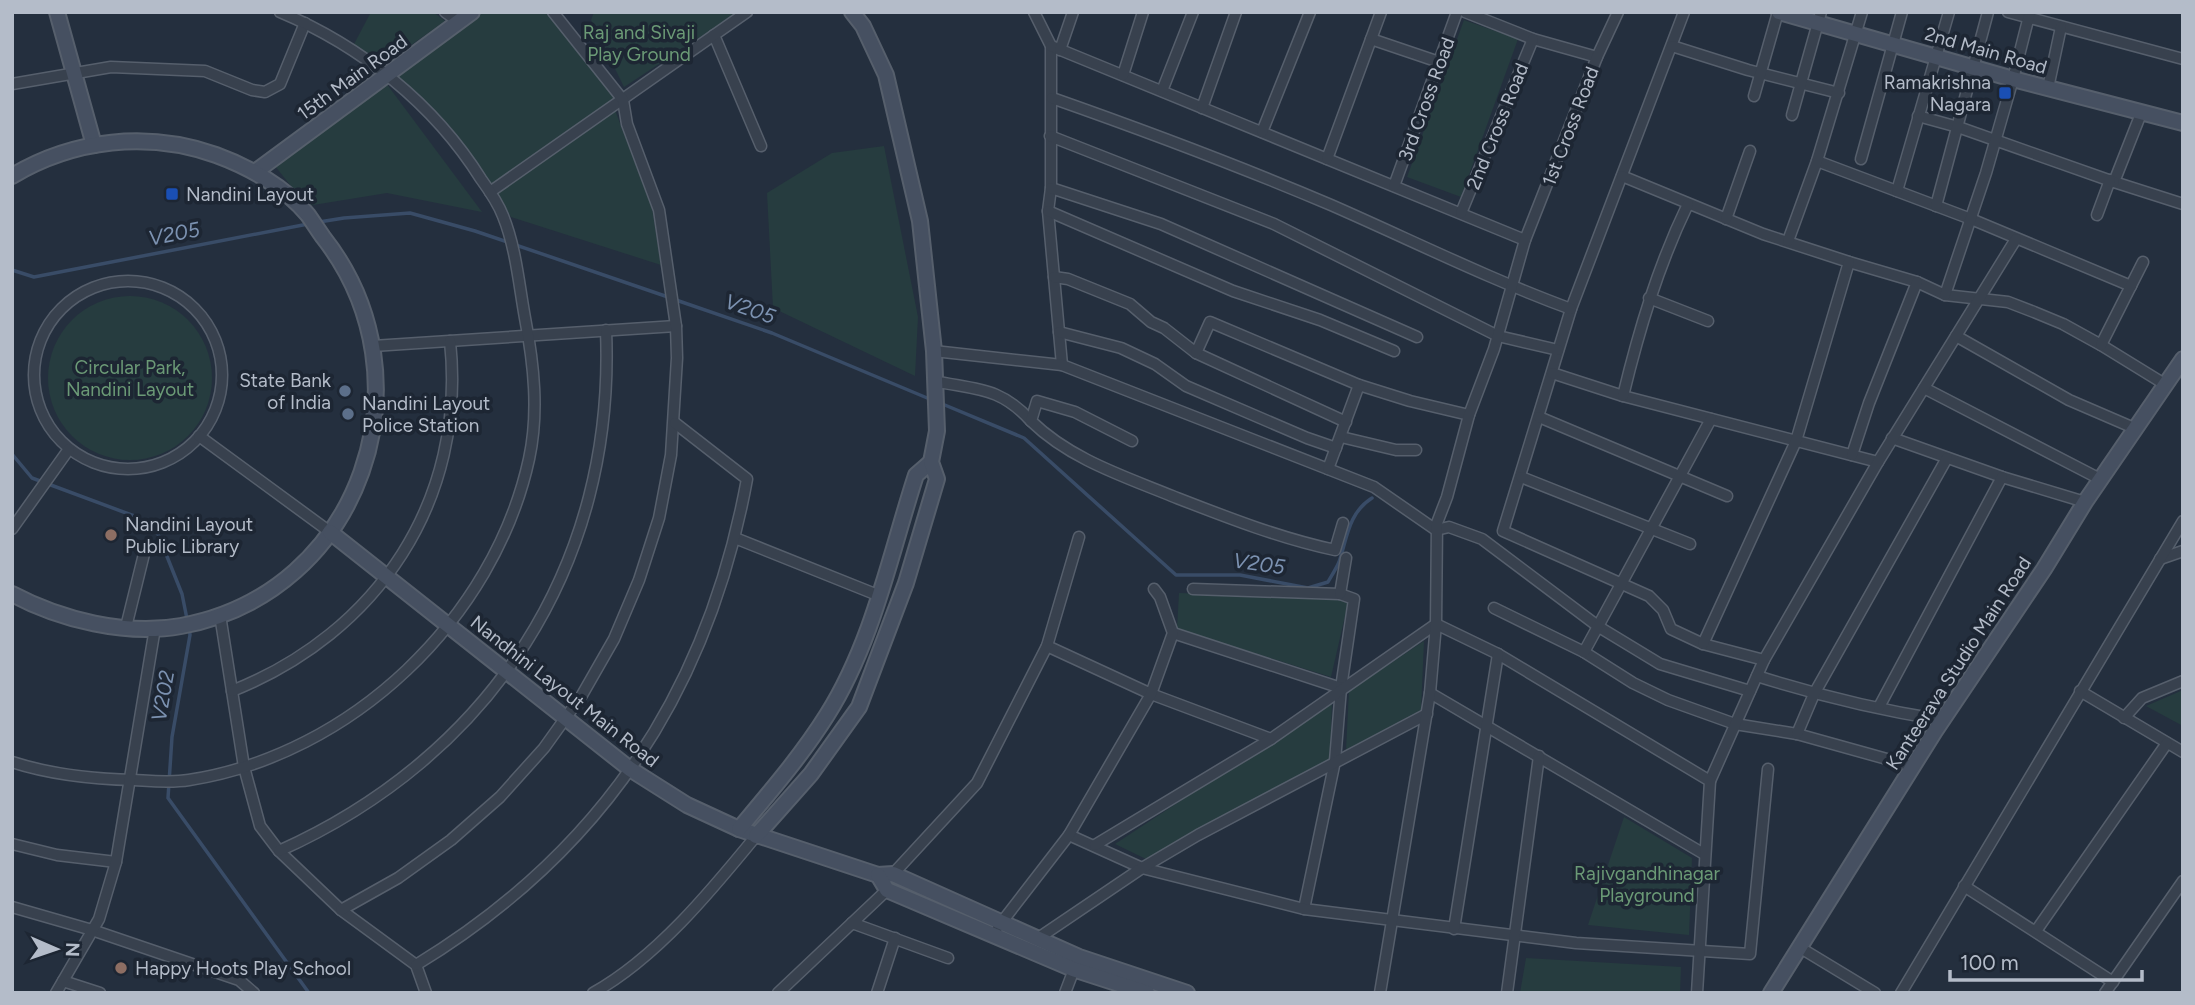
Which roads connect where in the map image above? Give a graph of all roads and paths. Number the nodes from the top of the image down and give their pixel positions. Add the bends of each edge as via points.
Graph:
1 (57, 12) edge
2 (280, 12) edge
3 (445, 12) edge
4 (472, 12) edge
5 (553, 12) edge
6 (747, 12) edge
7 (852, 12) edge
8 (1034, 12) edge
9 (1073, 12) edge
10 (1143, 12) edge
11 (1193, 12) edge
12 (1236, 12) edge
13 (1310, 12) edge
14 (1381, 12) edge
15 (1457, 12) edge
16 (1465, 12) edge
17 (1618, 12) edge
18 (1684, 12) edge
19 (1779, 12) edge
20 (1862, 12) edge
21 (1902, 12) edge
22 (1949, 12) edge
23 (1988, 12) edge
24 (2008, 12) edge
25 (2029, 15) edge
26 (1819, 18) edge
27 (459, 22) junction
28 (305, 23) junction
29 (2061, 27) junction
30 (1856, 33) junction
31 (714, 35) junction
32 (1371, 39) junction
33 (1533, 39) junction
34 (1893, 44) junction
35 (1672, 46) junction
36 (1056, 48) junction
37 (1935, 56) junction
38 (1597, 57) junction
39 (2183, 60) edge
40 (1439, 62) junction
41 (1975, 68) junction
42 (74, 72) junction
43 (1761, 74) junction
44 (1123, 75) junction
45 (386, 76) junction
46 (2013, 79) junction
47 (12, 84) edge
48 (1800, 84) junction
49 (2048, 88) junction
50 (1162, 91) junction
51 (1839, 93) junction
52 (1754, 96) dead end
53 (1052, 98) junction
54 (623, 100) junction
55 (1202, 108) junction
56 (2142, 111) junction
57 (1792, 115) dead end
58 (1918, 116) junction
59 (2183, 123) edge
60 (1958, 127) junction
61 (1262, 132) junction
62 (1050, 136) junction
63 (1995, 141) junction
64 (94, 145) junction
65 (761, 146) dead end
66 (1750, 150) dead end
67 (1327, 159) junction
68 (1861, 159) dead end
69 (1817, 161) junction
70 (255, 172) junction
71 (12, 176) edge
72 (1622, 176) junction
73 (2112, 181) junction
74 (1394, 186) junction
75 (1051, 187) junction
76 (1897, 191) junction
77 (490, 192) junction
78 (1688, 204) junction
79 (2183, 204) edge
80 (1936, 206) junction
81 (1048, 211) junction
82 (1461, 213) junction
83 (2097, 215) dead end
84 (1726, 219) junction
85 (1971, 219) junction
86 (2016, 239) junction
87 (1525, 240) junction
88 (1788, 241) junction
89 (1849, 262) junction
90 (2143, 262) dead end
91 (1054, 277) junction
92 (1917, 282) junction
93 (2131, 286) junction
94 (1510, 287) junction
95 (1945, 295) junction
96 (1649, 298) junction
97 (1978, 300) junction
98 (1571, 309) junction
99 (1708, 321) dead end
100 (676, 326) junction
101 (606, 330) junction
102 (1059, 332) junction
103 (528, 336) junction
104 (1498, 336) junction
105 (1956, 336) junction
106 (1417, 337) dead end
107 (450, 341) junction
108 (2101, 345) junction
109 (373, 346) junction
110 (934, 351) junction
111 (1394, 351) dead end
112 (1558, 351) junction
113 (1196, 354) junction
114 (2183, 359) edge
115 (1062, 365) junction
116 (1552, 373) junction
117 (1359, 385) junction
118 (2166, 385) junction
119 (1924, 388) junction
120 (935, 394) junction
121 (1623, 396) junction
122 (1469, 415) junction
123 (1539, 417) junction
124 (1711, 419) junction
125 (1031, 421) junction
126 (1346, 422) junction
127 (675, 423) junction
128 (2134, 428) junction
129 (200, 436) junction
130 (1341, 437) junction
131 (1892, 438) junction
132 (1796, 440) junction
133 (1132, 441) dead end
134 (1336, 448) junction
135 (69, 449) junction
136 (1416, 450) dead end
137 (1852, 455) junction
138 (1948, 458) junction
139 (1878, 461) junction
140 (931, 462) junction
141 (1328, 469) junction
142 (1681, 475) junction
143 (1521, 477) junction
144 (2002, 477) junction
145 (2100, 479) junction
146 (1727, 496) dead end
147 (2085, 502) junction
148 (2183, 520) edge
149 (1343, 523) dead end
150 (1436, 527) junction
151 (12, 528) edge
152 (1653, 528) junction
153 (330, 532) junction
154 (1079, 537) dead end
155 (735, 538) junction
156 (1690, 544) dead end
157 (2183, 551) edge
158 (144, 554) dead end
159 (1346, 558) dead end
160 (2159, 560) junction
161 (387, 577) junction
162 (1623, 583) junction
163 (1154, 589) dead end
164 (1193, 589) dead end
165 (12, 594) edge
166 (1340, 594) junction
167 (880, 596) junction
168 (1494, 608) dead end
169 (220, 615) junction
170 (1436, 624) junction
171 (448, 625) junction
172 (126, 627) junction
173 (1599, 627) junction
174 (156, 628) junction
175 (1172, 633) junction
176 (1703, 644) junction
177 (1046, 646) junction
178 (1584, 652) junction
179 (1498, 654) junction
180 (1764, 660) junction
181 (507, 671) junction
182 (1757, 676) junction
183 (2183, 681) edge
184 (1341, 688) junction
185 (232, 691) junction
186 (1750, 691) junction
187 (2080, 691) junction
188 (1430, 693) junction
189 (1151, 694) junction
190 (1815, 694) junction
191 (1882, 703) junction
192 (1427, 714) junction
193 (2124, 718) junction
194 (566, 719) junction
195 (1942, 720) junction
196 (1735, 724) junction
197 (1488, 727) junction
198 (1797, 734) junction
199 (1271, 739) junction
200 (2167, 743) junction
201 (2183, 752) edge
202 (1539, 756) junction
203 (1335, 761) junction
204 (12, 762) edge
205 (244, 766) junction
206 (1912, 766) junction
207 (630, 769) junction
208 (1768, 769) dead end
209 (130, 780) junction
210 (1710, 781) junction
211 (739, 829) junction
212 (757, 835) junction
213 (1069, 835) junction
214 (12, 844) edge
215 (1095, 845) junction
216 (279, 851) junction
217 (1704, 854) junction
218 (116, 862) junction
219 (1142, 868) junction
220 (886, 875) junction
221 (2183, 881) edge
222 (1964, 886) junction
223 (887, 890) junction
224 (12, 907) edge
225 (1304, 909) junction
226 (341, 910) junction
227 (1391, 921) junction
228 (852, 923) junction
229 (997, 929) junction
230 (1454, 929) junction
231 (92, 930) junction
232 (2036, 931) junction
233 (1516, 936) junction
234 (895, 938) junction
235 (1037, 939) junction
236 (1799, 947) junction
237 (1699, 951) junction
238 (948, 958) dead end
239 (1076, 963) junction
240 (416, 965) junction
241 (62, 981) junction
242 (2113, 982) junction
243 (56, 993) edge
244 (100, 993) edge
245 (254, 993) edge
246 (426, 993) edge
247 (593, 993) edge
248 (778, 993) edge
249 (877, 993) edge
250 (1065, 993) edge
251 (1147, 993) edge
252 (1187, 993) edge
253 (1380, 993) edge
254 (1507, 993) edge
255 (1697, 993) edge
256 (1771, 993) edge
257 (1875, 993) edge
258 (1900, 993) edge
259 (2105, 993) edge

1 - 42 main road
2 - 28 street
3 - 27 street
4 - 27 main road, 15th Main Road
5 - 54 street
6 - 31 street
7 - 110 main road via 886,75 920,221
8 - 36 street
9 - 36 street
10 - 44 street
11 - 50 street
12 - 55 street
13 - 61 street
14 - 32 street
15 - 40 street, 3rd Cross Road
16 - 33 street
17 - 38 street, 1st Cross Road
18 - 35 street
19 - 26 main road, 2nd Main Road
19 - 43 street
20 - 30 street
21 - 34 street
22 - 37 street
23 - 41 street
24 - 25 street
25 - 29 street
25 - 46 street
26 - 30 main road, 2nd Main Road
26 - 48 street
27 - 45 main road, 15th Main Road
28 - 42 street via 280,84 265,92 205,71 111,67
28 - 45 street
29 - 39 street
29 - 49 street
30 - 34 main road, 2nd Main Road
30 - 51 street
31 - 54 street
31 - 65 street
32 - 40 street
32 - 67 street
33 - 38 street
33 - 82 street, 2nd Cross Road
34 - 37 main road, 2nd Main Road
34 - 68 street
35 - 43 street
35 - 72 street
36 - 44 street
36 - 53 street
37 - 41 main road, 2nd Main Road
37 - 58 street
38 - 87 street, 1st Cross Road
40 - 74 street, 3rd Cross Road
41 - 46 main road, 2nd Main Road
41 - 60 street
42 - 47 street
42 - 64 main road
43 - 48 street
43 - 52 street
44 - 50 street
45 - 70 main road, 15th Main Road
45 - 77 street via 442,127
46 - 49 main road, 2nd Main Road
46 - 63 street
48 - 51 street
48 - 57 street
49 - 56 main road, 2nd Main Road
50 - 55 street
51 - 69 street
53 - 62 street
53 - 94 street via 1330,205
54 - 77 street
54 - 100 street via 627,124 659,210
55 - 61 street
56 - 59 main road, 2nd Main Road
56 - 73 street
58 - 60 street
58 - 76 street
60 - 63 street
60 - 80 street
61 - 67 street
62 - 75 street
62 - 104 street via 1274,224
63 - 73 street
63 - 85 street
64 - 70 main road via 127,141 177,145
64 - 71 main road via 43,160
66 - 84 street
67 - 74 street
69 - 76 street
69 - 88 street
70 - 109 main road via 307,214 338,257 354,285
72 - 78 street
72 - 98 street
73 - 79 street
73 - 83 street
74 - 82 street
75 - 81 street
75 - 106 street via 1161,224
76 - 80 street
77 - 103 street via 513,249
78 - 84 street
78 - 96 street
80 - 85 street
81 - 91 street
81 - 111 street via 1233,291
82 - 87 street
84 - 88 street
85 - 86 street
85 - 95 street
86 - 93 street
86 - 97 street
87 - 94 street, 1st Cross Road
88 - 89 street
89 - 92 street
89 - 132 street
90 - 93 street
91 - 102 street
91 - 113 street via 1130,304
92 - 95 street
92 - 137 street
93 - 108 street
94 - 98 street
94 - 104 street, 1st Cross Road
95 - 97 street
96 - 99 street
96 - 121 street
97 - 105 street
97 - 108 street via 2008,303
98 - 112 street
100 - 101 street
100 - 127 street
101 - 103 street
101 - 181 street via 604,413 587,503 555,590
102 - 115 street
102 - 134 street via 1121,348 1186,386
103 - 107 street
103 - 171 street via 535,420 529,461 499,543
104 - 112 street
104 - 122 street, 1st Cross Road
105 - 119 street
105 - 128 street via 2069,400
107 - 109 street
107 - 161 street via 452,409 443,459 416,531
108 - 118 street
109 - 153 main road via 377,389 369,452 354,492
110 - 115 street
110 - 120 main road
112 - 116 street
113 - 117 street via 1210,322
113 - 126 street
114 - 118 main road, Kanteerava Studio Main Road
115 - 141 street
116 - 121 street
116 - 123 street
117 - 122 street
117 - 126 street
118 - 128 main road, Kanteerava Studio Main Road
119 - 131 street
119 - 145 street
120 - 125 street via 1003,396
120 - 140 main road via 937,431
121 - 124 street
122 - 150 street, 1st Cross Road
123 - 142 street
123 - 143 street
124 - 132 street
124 - 142 street
125 - 133 street via 1037,401 1075,412
125 - 149 street via 1044,434 1120,476 1253,528 1335,550
126 - 130 street
127 - 155 street via 747,479
127 - 194 street via 666,487 639,580 614,639
128 - 145 main road, Kanteerava Studio Main Road
129 - 135 street via 164,463 138,470 111,469 86,461
129 - 135 street via 218,404 222,376 218,347 206,321 186,300 160,286 132,280 104,284 77,295 56,314 41,339 34,367 36,396 46,423
129 - 153 street
130 - 134 street
130 - 136 street
131 - 138 street
131 - 139 street
132 - 137 street
132 - 176 street
134 - 141 street
135 - 151 street
137 - 139 street
138 - 144 street
138 - 190 street
139 - 180 street
140 - 167 main road via 916,475
140 - 212 main road via 937,479 859,707 811,774
141 - 150 street via 1374,487
142 - 146 street
142 - 152 street
143 - 152 street
143 - 162 street via 1503,531
144 - 147 street
144 - 191 street
145 - 147 main road, Kanteerava Studio Main Road
147 - 195 main road, Kanteerava Studio Main Road
148 - 160 street
150 - 170 street
150 - 173 street via 1450,527 1482,539
152 - 156 street
152 - 162 street
153 - 161 main road, Nandhini Layout Main Road
153 - 169 main road via 273,587
154 - 177 street
155 - 167 street
155 - 207 street via 699,647 668,710
157 - 160 street
158 - 172 street
159 - 166 street
160 - 187 street
161 - 171 main road, Nandhini Layout Main Road
161 - 185 street via 357,612 319,644 277,671
162 - 173 street
162 - 176 street via 1649,596 1663,610 1671,629
163 - 175 street
164 - 166 street
165 - 172 main road via 75,618
166 - 184 street via 1354,599
167 - 211 main road via 828,714
168 - 178 street
169 - 174 main road
169 - 185 street
170 - 179 street
170 - 184 street
170 - 188 street
171 - 181 main road, Nandhini Layout Main Road
171 - 205 street via 409,668 356,711 298,745
172 - 174 main road
173 - 178 street
173 - 186 street via 1660,664
174 - 209 street
175 - 184 street
175 - 189 street
176 - 180 street
177 - 189 street
177 - 220 street via 977,783
178 - 196 street via 1668,700
179 - 197 street
179 - 210 street
180 - 182 street
181 - 194 main road, Nandhini Layout Main Road
181 - 216 street via 443,744 393,787 338,822
182 - 186 street
182 - 190 street
183 - 193 street via 2142,698
184 - 199 street
184 - 203 street
185 - 205 street
186 - 196 street
187 - 193 street
187 - 222 street
188 - 192 street
188 - 197 street
189 - 199 street
189 - 213 street
190 - 191 street
190 - 198 street
191 - 195 street via 1903,714
192 - 203 street
192 - 227 street
193 - 200 street
194 - 207 main road, Nandhini Layout Main Road
194 - 226 street via 484,812 398,878
195 - 206 main road, Kanteerava Studio Main Road
196 - 198 street
196 - 210 street
197 - 202 street
197 - 230 street
198 - 206 street
199 - 215 street
200 - 201 street
200 - 232 street
202 - 217 street
202 - 233 street
203 - 219 street
203 - 225 street
204 - 209 street via 75,776
205 - 209 street via 187,780
205 - 216 street via 260,826
206 - 236 main road, Kanteerava Studio Main Road
207 - 211 main road, Nandhini Layout Main Road
207 - 240 street via 585,827 534,879 477,925
208 - 237 street via 1750,954
209 - 218 street
210 - 217 street
211 - 212 main road, Nandhini Layout Main Road
212 - 220 main road, Nandhini Layout Main Road
212 - 247 street via 702,902 616,980
213 - 215 street
213 - 229 street
214 - 218 street
215 - 219 street
216 - 226 street
217 - 237 street
218 - 231 street
219 - 225 street
219 - 235 street
220 - 223 main road
220 - 229 main road, Nandhini Layout Main Road
221 - 242 street
222 - 232 street
222 - 258 street
223 - 228 street
223 - 229 main road
224 - 231 street
225 - 227 street
226 - 240 street
227 - 230 street
227 - 253 street
228 - 234 street
228 - 248 street
229 - 235 main road, Nandhini Layout Main Road
229 - 239 main road
230 - 233 street
231 - 241 street
231 - 245 street via 239,980
232 - 242 street
233 - 237 street
233 - 254 street
234 - 238 street
234 - 249 street
235 - 239 main road, Nandhini Layout Main Road
236 - 256 main road, Kanteerava Studio Main Road
236 - 257 street
237 - 255 street
239 - 250 street
239 - 251 main road
239 - 252 main road, Nandhini Layout Main Road
240 - 246 street
241 - 243 street
241 - 244 street
242 - 259 street

